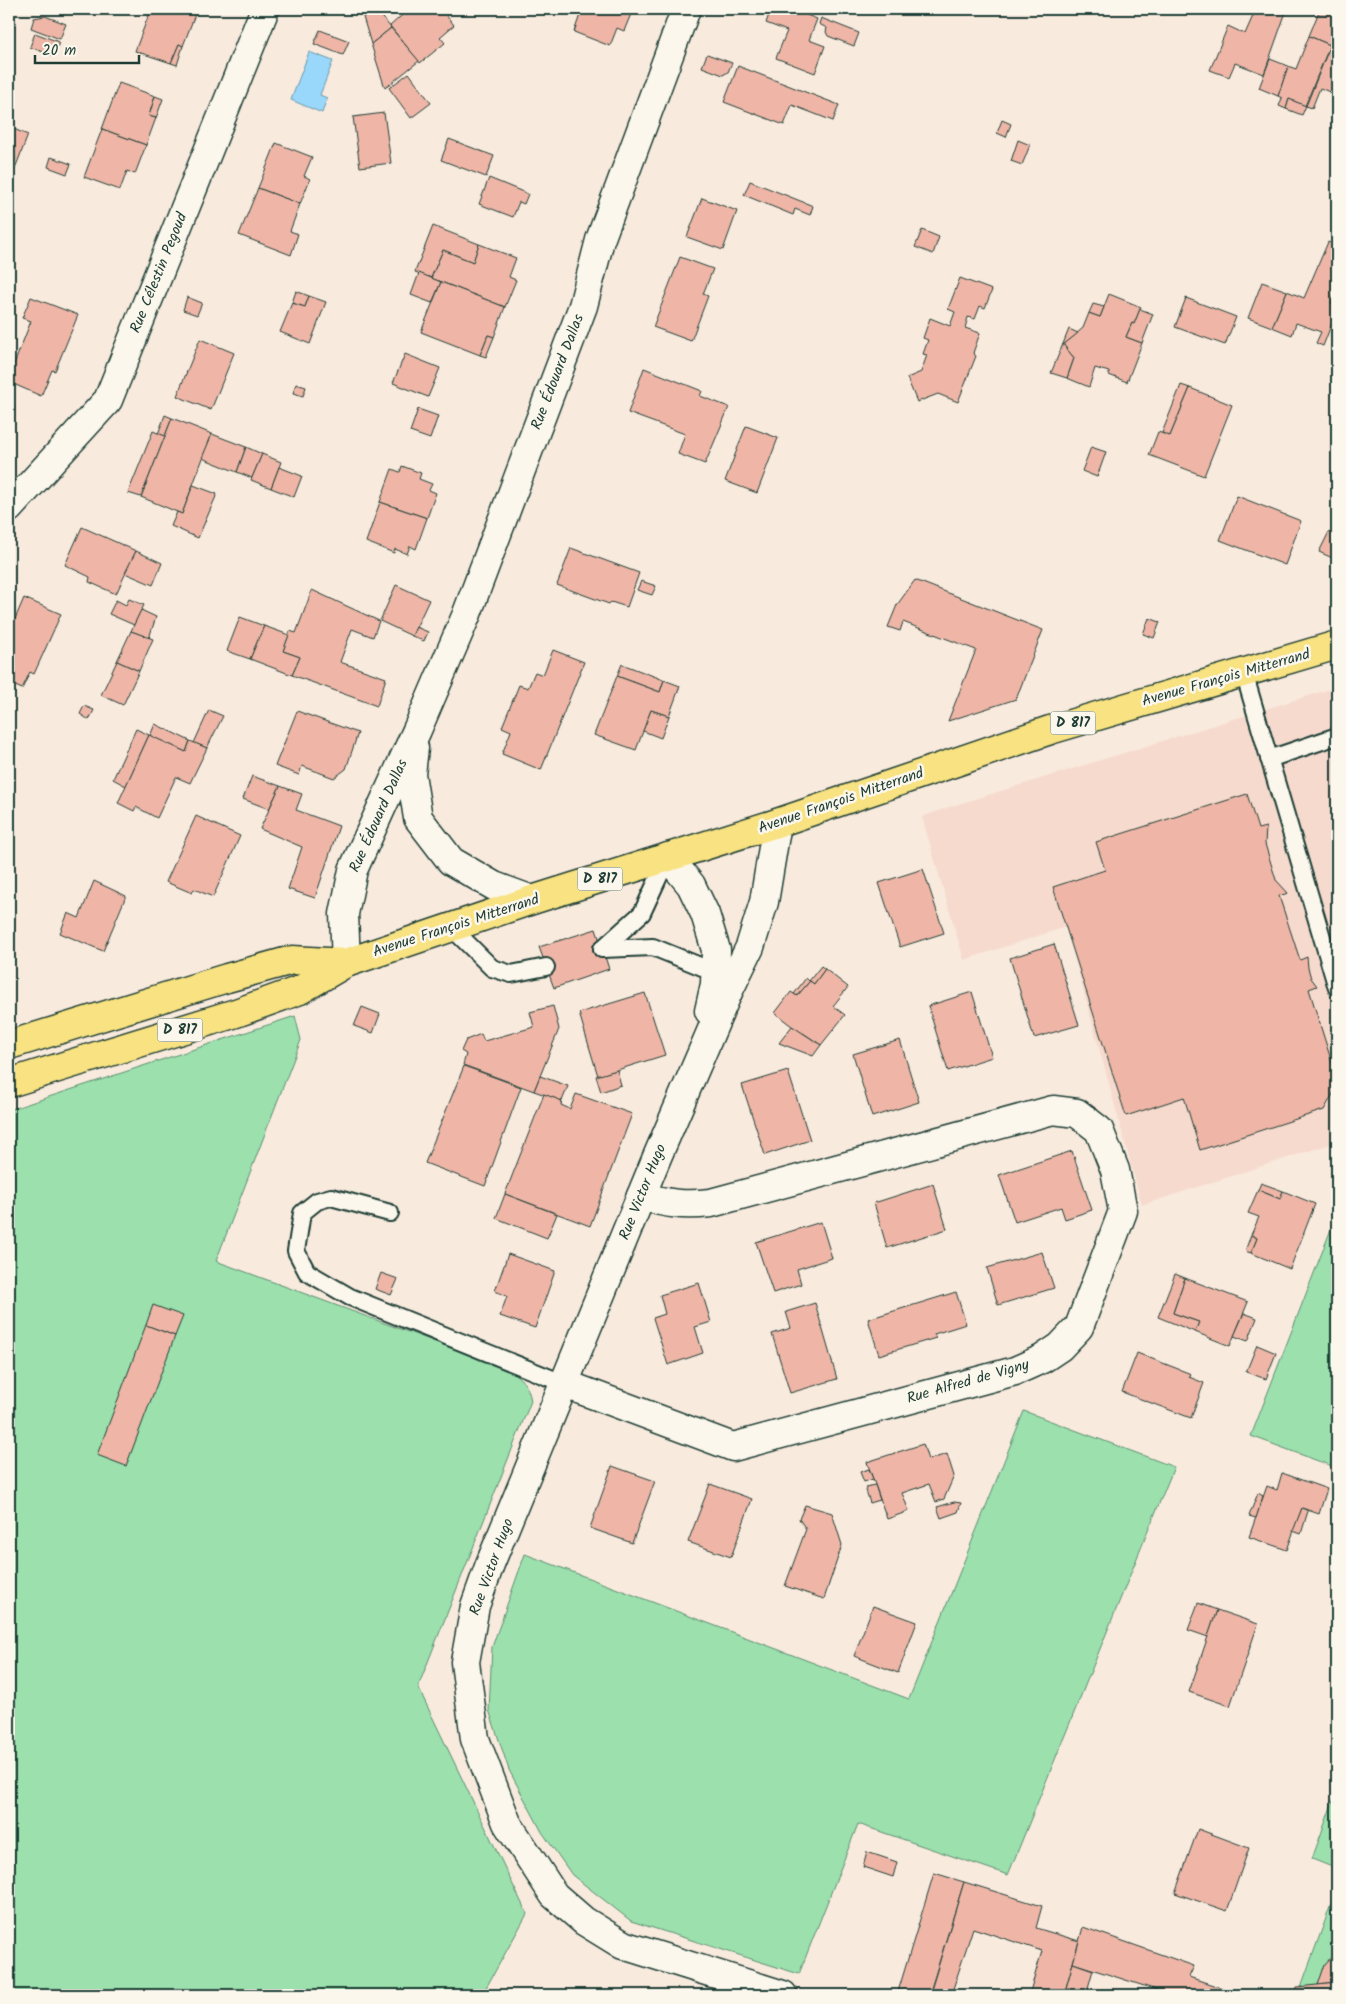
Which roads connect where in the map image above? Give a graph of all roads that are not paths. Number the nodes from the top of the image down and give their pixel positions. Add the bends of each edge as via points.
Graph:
1 (265, 9) edge
2 (686, 9) edge
3 (9, 508) edge
4 (1337, 645) edge
5 (1244, 673) junction
6 (417, 730) junction
7 (1337, 736) edge
8 (1269, 759) junction
9 (777, 823) junction
10 (668, 857) junction
11 (532, 900) junction
12 (452, 928) junction
13 (346, 963) junction
14 (546, 967) dead end
15 (1334, 972) edge
16 (725, 976) junction
17 (1337, 988) edge
18 (9, 1045) edge
19 (9, 1083) edge
20 (642, 1196) junction
21 (390, 1213) dead end
22 (564, 1384) junction
23 (783, 1995) edge

1 - 3 street, Rue Célestin Pegoud via 108,400
2 - 6 street, Rue Édouard Dallas via 600,240 579,315 466,616
4 - 5 main road, Avenue François Mitterrand / D 817
5 - 8 lane
5 - 9 main road, Avenue François Mitterrand / D 817 via 1050,730
6 - 11 street, Rue Édouard Dallas via 411,774 418,818 451,861 494,886
6 - 13 street, Rue Édouard Dallas via 352,870 344,914
7 - 8 lane
8 - 15 lane
9 - 10 main road, Avenue François Mitterrand / D 817
9 - 16 street, Rue Victor Hugo via 764,902 750,947
10 - 11 main road, Avenue François Mitterrand / D 817
10 - 16 street, Rue Victor Hugo via 691,885 705,914
10 - 16 lane via 642,912 602,949 653,947
11 - 12 main road, Avenue François Mitterrand / D 817
12 - 13 main road, Avenue François Mitterrand / D 817
12 - 14 lane via 492,968 511,974
13 - 18 main road, Avenue François Mitterrand / D 817 via 292,960
13 - 19 main road, Avenue François Mitterrand / D 817 via 300,990
15 - 17 lane
16 - 20 street, Rue Victor Hugo via 715,984 698,1062
20 - 22 street, Rue Victor Hugo
20 - 22 street, Rue Alfred de Vigny via 685,1206 711,1203 1053,1110 1077,1113 1099,1130 1115,1170 1123,1211 1079,1327 1042,1360 1015,1370 733,1447
21 - 22 lane via 331,1197 317,1201 302,1213 296,1251 307,1272 350,1297
22 - 23 street, Rue Victor Hugo via 475,1606 465,1662 476,1739 507,1822 554,1895 584,1921 623,1944

